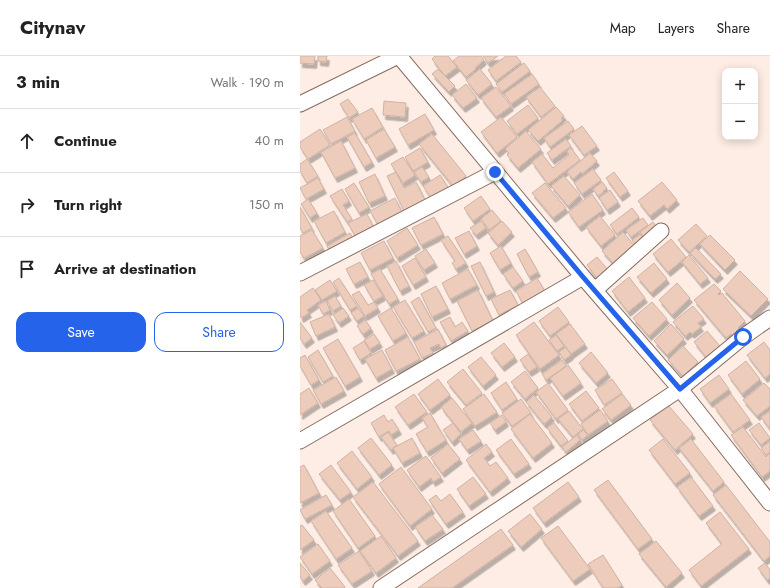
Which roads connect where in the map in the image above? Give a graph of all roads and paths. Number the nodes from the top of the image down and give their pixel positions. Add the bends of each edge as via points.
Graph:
1 (399, 56) edge
2 (300, 104) edge
3 (495, 172) junction
4 (661, 231) dead end
5 (300, 273) edge
6 (583, 277) junction
7 (595, 290) junction
8 (770, 318) edge
9 (680, 389) junction
10 (300, 441) edge
11 (768, 498) edge
12 (381, 588) edge

1 - 2 street
1 - 3 street
3 - 5 street
3 - 6 street
4 - 7 street
6 - 7 street
6 - 10 street
7 - 9 street
8 - 9 street
9 - 11 street
9 - 12 street

